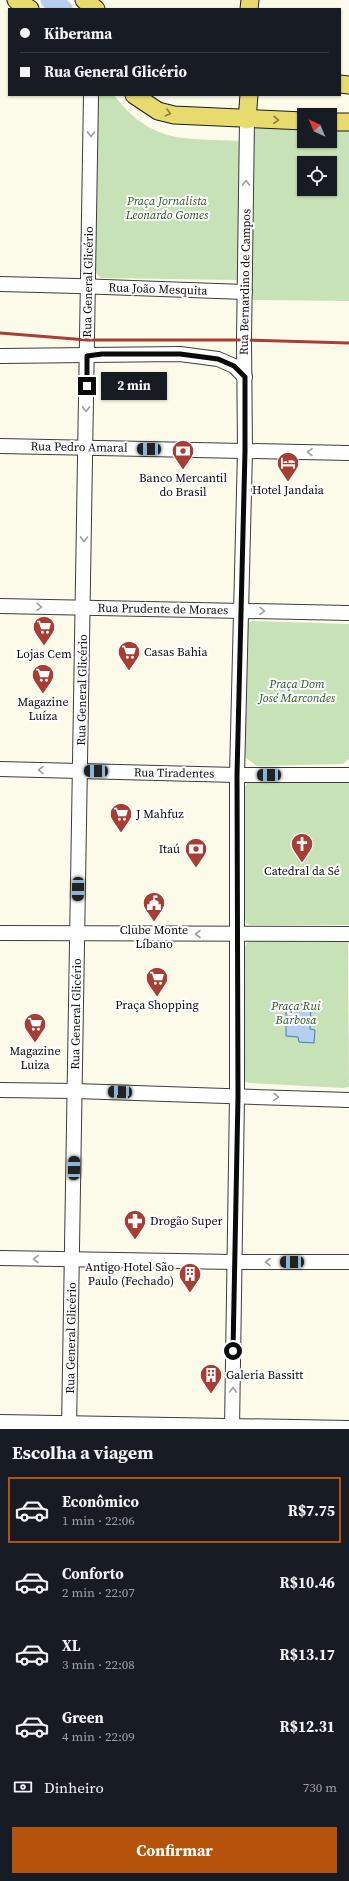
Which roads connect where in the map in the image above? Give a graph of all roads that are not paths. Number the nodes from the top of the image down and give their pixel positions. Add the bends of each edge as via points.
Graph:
1 (16, 0) edge
2 (28, 8) edge
3 (91, 96) edge
4 (136, 96) edge
5 (248, 109) edge
6 (297, 120) edge
7 (337, 122) edge
8 (349, 122) edge
9 (0, 284) edge
10 (83, 286) junction
11 (244, 292) junction
12 (0, 356) edge
13 (87, 356) junction
14 (245, 377) junction
15 (3, 445) edge
16 (86, 448) junction
17 (245, 451) junction
18 (349, 453) edge
19 (0, 606) edge
20 (83, 608) junction
21 (242, 611) junction
22 (349, 613) edge
23 (0, 768) edge
24 (80, 770) junction
25 (237, 775) junction
26 (349, 775) edge
27 (0, 933) edge
28 (78, 934) junction
29 (237, 934) junction
30 (349, 934) edge
31 (0, 1090) edge
32 (75, 1091) junction
33 (238, 1096) junction
34 (349, 1100) edge
35 (0, 1258) edge
36 (72, 1260) junction
37 (234, 1262) junction
38 (349, 1262) edge
39 (0, 1422) edge
40 (69, 1426) edge
41 (232, 1428) edge
42 (349, 1428) edge

1 - 2 main road
3 -> 10 street, Rua General Glicério
4 -> 5 main road via 158,111 174,115
5 -> 6 main road
11 -> 5 street, Rua Bernardino de Campos
7 - 8 main road
9 - 10 street, Rua João Mesquita
10 - 11 street, Rua João Mesquita
10 - 13 street, Rua General Glicério
11 - 14 street, Rua Bernardino de Campos
12 - 13 street
13 - 14 street via 180,354 218,359 234,366
13 -> 16 street, Rua General Glicério
14 - 17 street, Rua Bernardino de Campos
15 - 16 street, Rua Pedro Amaral
16 - 17 street, Rua Pedro Amaral
16 -> 20 street, Rua General Glicério
18 -> 17 street, Rua Pedro Amaral
17 - 21 street, Rua Bernardino de Campos
19 -> 20 street, Rua Prudente de Moraes
20 - 21 street, Rua Prudente de Moraes
20 - 24 street, Rua General Glicério
21 -> 22 street, Rua Prudente de Moraes
21 - 25 street, Rua Bernardino de Campos
24 -> 23 street, Rua Tiradentes
24 - 25 street, Rua Tiradentes
24 - 28 street, Rua General Glicério
25 - 26 street, Rua Tiradentes
25 - 29 street, Rua Bernardino de Campos
27 - 28 street
29 -> 28 street
28 - 32 street, Rua General Glicério
29 - 30 street
29 - 33 street, Rua Bernardino de Campos
31 - 32 street
32 - 33 street
32 - 36 street, Rua General Glicério
33 -> 34 street
33 - 37 street, Rua Bernardino de Campos
36 -> 35 street
36 - 37 street
36 - 40 street, Rua General Glicério
38 -> 37 street
41 -> 37 street, Rua Bernardino de Campos
39 - 40 street
40 - 41 street
41 - 42 street

